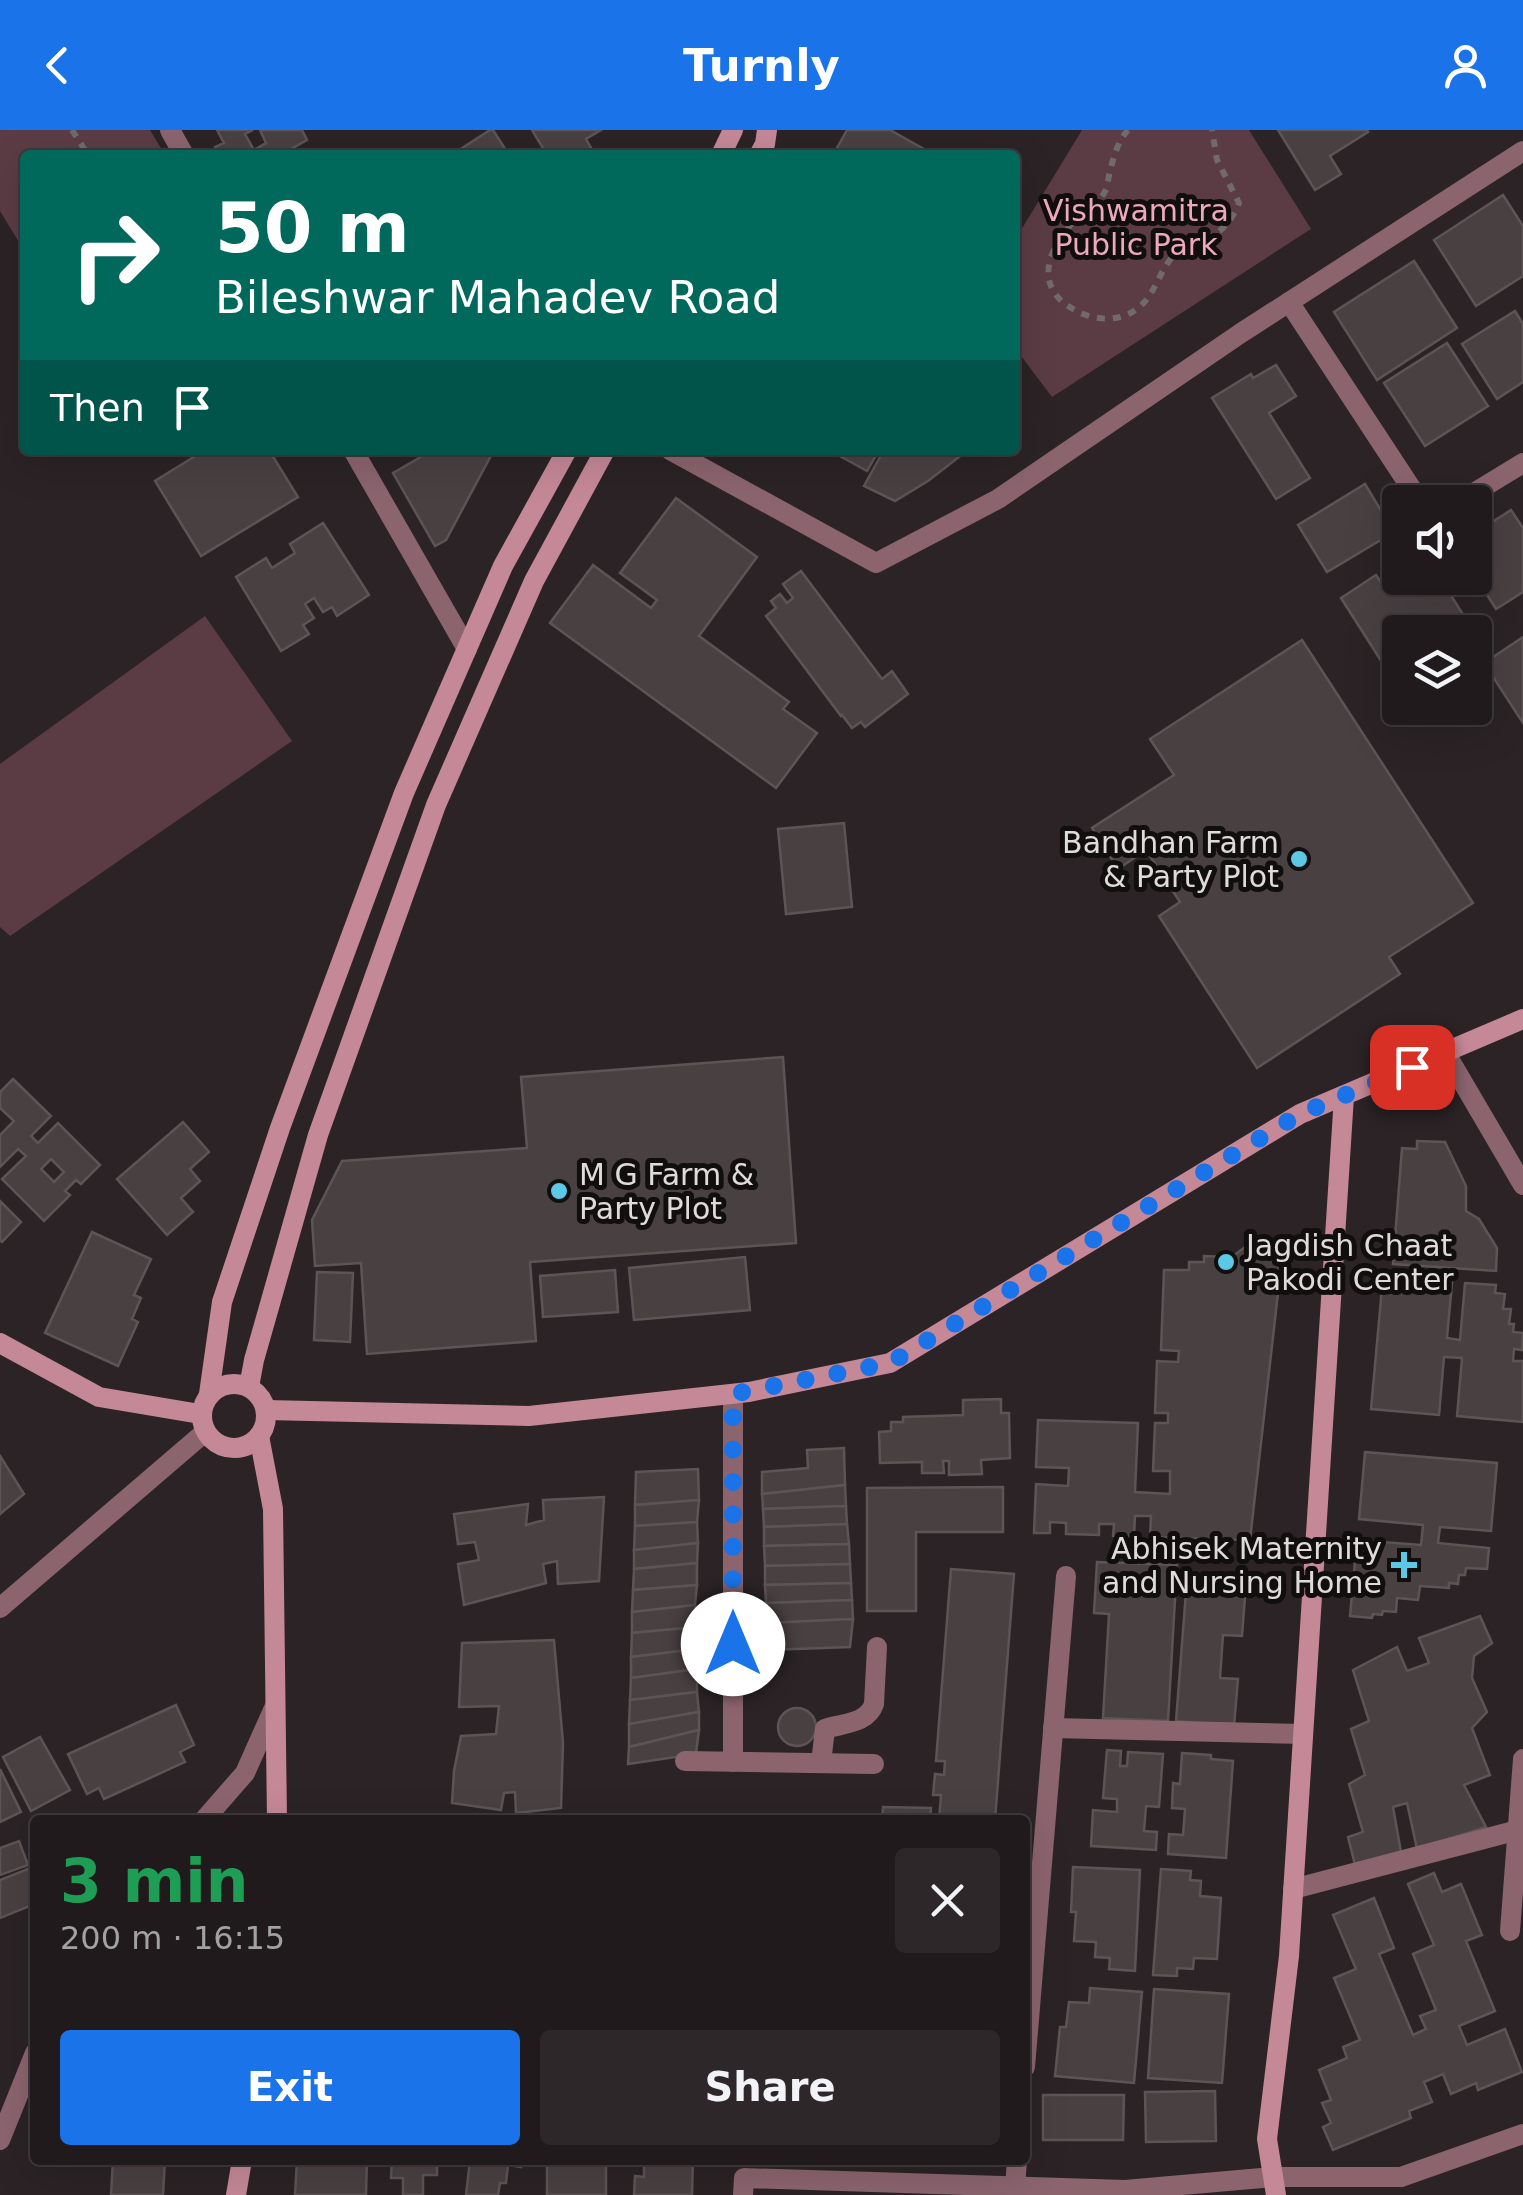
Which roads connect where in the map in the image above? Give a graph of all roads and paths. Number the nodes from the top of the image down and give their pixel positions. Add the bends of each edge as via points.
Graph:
1 (1128, 130) edge
2 (1212, 130) edge
3 (1523, 151) edge
4 (1289, 302) junction
5 (355, 455) edge
6 (564, 455) edge
7 (603, 455) edge
8 (679, 455) edge
9 (1523, 463) edge
10 (1409, 485) edge
11 (1486, 485) edge
12 (467, 649) junction
13 (1523, 1019) edge
14 (1445, 1052) junction
15 (1344, 1096) junction
16 (1523, 1185) edge
17 (0, 1343) edge
18 (249, 1387) junction
19 (209, 1394) junction
20 (733, 1394) junction
21 (266, 1410) junction
22 (203, 1423) junction
23 (260, 1436) junction
24 (1066, 1576) dead end
25 (0, 1608) edge
26 (876, 1647) dead end
27 (274, 1708) junction
28 (1053, 1728) junction
29 (1302, 1734) junction
30 (1523, 1758) edge
31 (685, 1761) dead end
32 (733, 1762) junction
33 (822, 1763) junction
34 (874, 1764) dead end
35 (208, 1815) edge
36 (277, 1815) edge
37 (1518, 1830) junction
38 (1519, 1868) edge
39 (1293, 1889) junction
40 (1510, 1931) dead end
41 (1030, 2006) edge
42 (30, 2065) edge
43 (1523, 2134) edge
44 (0, 2140) edge
45 (241, 2165) edge
46 (1017, 2165) edge
47 (1015, 2186) junction
48 (1274, 2186) edge
49 (236, 2195) edge
50 (743, 2195) edge

1 - 2 path via 1106,192 1063,234 1046,275 1066,308 1094,317 1133,313 1174,254 1230,223 1239,203
3 - 4 street
4 - 8 street via 998,499 876,563
4 - 10 street
5 - 12 street
6 - 12 street via 503,566
7 - 18 street via 534,581 436,805 318,1135
9 - 11 street
12 - 19 street via 404,793 280,1128 222,1302
13 - 14 street
14 - 15 street
14 - 16 street
15 - 20 street via 1300,1114 890,1363
15 - 29 street
17 - 22 street via 99,1396
18 - 19 street via 221,1385
18 - 21 street
19 - 22 street
20 - 21 street via 529,1416
20 - 32 street
21 - 23 street
22 - 23 street via 216,1444 231,1449
22 - 25 street
23 - 27 street via 273,1509
24 - 28 street
26 - 33 street via 871,1712 825,1729
27 - 35 street via 245,1773
27 - 36 street
28 - 29 street
28 - 41 street
29 - 39 street
30 - 37 street
31 - 32 street
32 - 33 street
33 - 34 street
37 - 38 street
37 - 39 street
38 - 40 street
39 - 48 street via 1267,2138
42 - 44 street
43 - 48 street via 1401,2176
45 - 49 street
46 - 47 street
47 - 48 street
47 - 50 street via 744,2178

